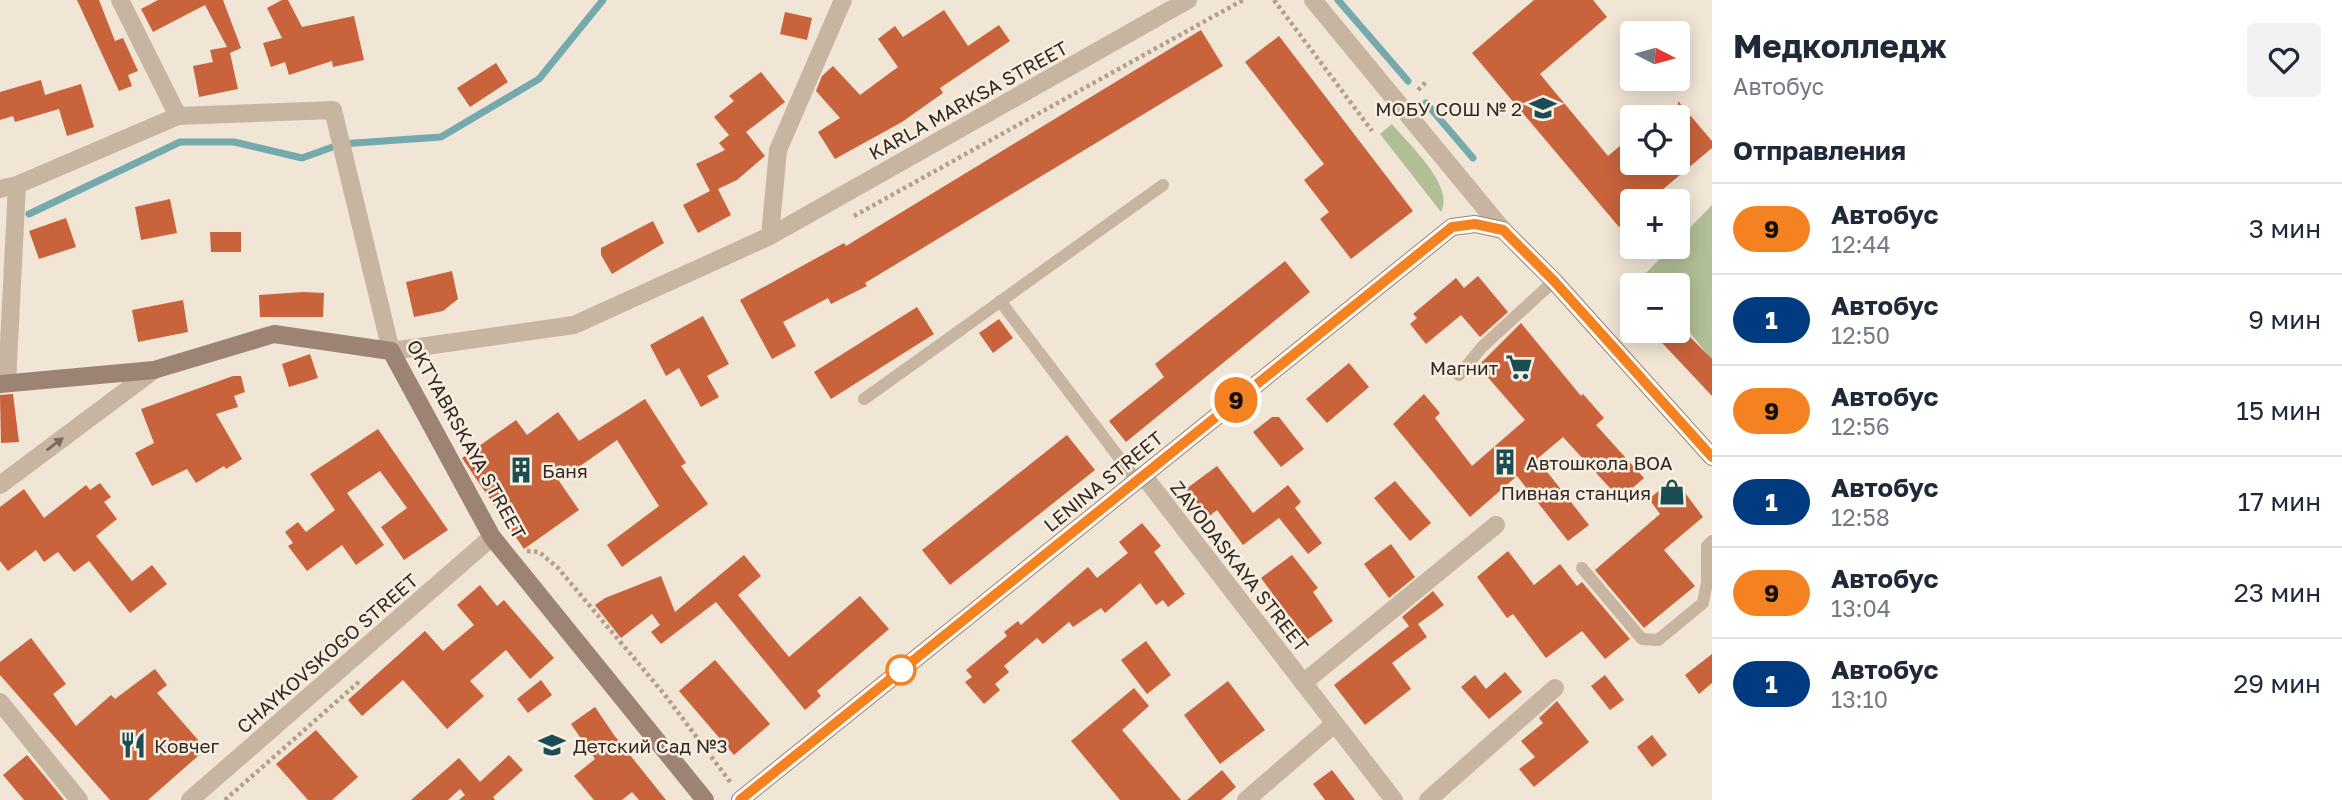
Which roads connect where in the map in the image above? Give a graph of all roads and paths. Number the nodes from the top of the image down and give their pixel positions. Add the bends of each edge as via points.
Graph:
1 (120, 0) edge
2 (843, 0) edge
3 (1188, 0) edge
4 (1243, 0) edge
5 (1275, 0) edge
6 (1313, 0) edge
7 (1427, 81) dead end
8 (1418, 90) dead end
9 (177, 116) junction
10 (1372, 131) dead end
11 (1163, 185) dead end
12 (8, 187) edge
13 (854, 216) dead end
14 (1503, 230) junction
15 (770, 236) junction
16 (1554, 281) junction
17 (1000, 301) junction
18 (391, 351) junction
19 (154, 370) junction
20 (1459, 375) dead end
21 (4, 383) edge
22 (864, 399) dead end
23 (1712, 457) edge
24 (1140, 478) junction
25 (0, 485) edge
26 (1496, 525) dead end
27 (1712, 541) edge
28 (496, 542) junction
29 (1582, 568) dead end
30 (362, 679) dead end
31 (1303, 683) junction
32 (1555, 688) dead end
33 (0, 702) edge
34 (1333, 725) junction
35 (741, 799) edge
36 (79, 800) edge
37 (190, 800) edge
38 (225, 800) edge
39 (705, 800) edge
40 (1246, 800) edge
41 (1394, 800) edge
42 (1428, 800) edge

1 - 9 street
2 - 15 street via 778,150
3 - 15 street, KARLA MARKSA STREET
4 - 13 path
5 - 10 path
6 - 14 street
7 - 8 path
9 - 12 street
9 - 18 street, OKTYABRSKAYA STREET via 333,110
11 - 17 lane
12 - 21 street
14 - 16 street
14 - 24 street, LENINA STREET via 1475,224 1452,227
15 - 18 street, KARLA MARKSA STREET via 574,325
16 - 20 lane via 1482,347
16 - 23 street
17 - 22 lane
17 - 24 lane
18 - 19 street, KARLA MARKSA STREET via 274,334
18 - 28 street, OKTYABRSKAYA STREET
19 - 21 street
25 -> 19 street, KARLA MARKSA STREET
24 - 31 street, ZAVODASKAYA STREET
24 - 35 street, LENINA STREET
26 - 31 street, ZAVODASKAYA STREET
27 - 29 lane via 1707,546 1703,603 1658,640 1642,639
28 - 35 path via 539,552 558,568 664,695
28 - 37 street, CHAYKOVSKOGO STREET
28 - 39 street, OKTYABRSKAYA STREET
30 - 38 path
31 - 34 street, ZAVODASKAYA STREET
32 - 42 street
33 - 36 street
34 - 40 street
34 - 41 street, ZAVODASKAYA STREET

